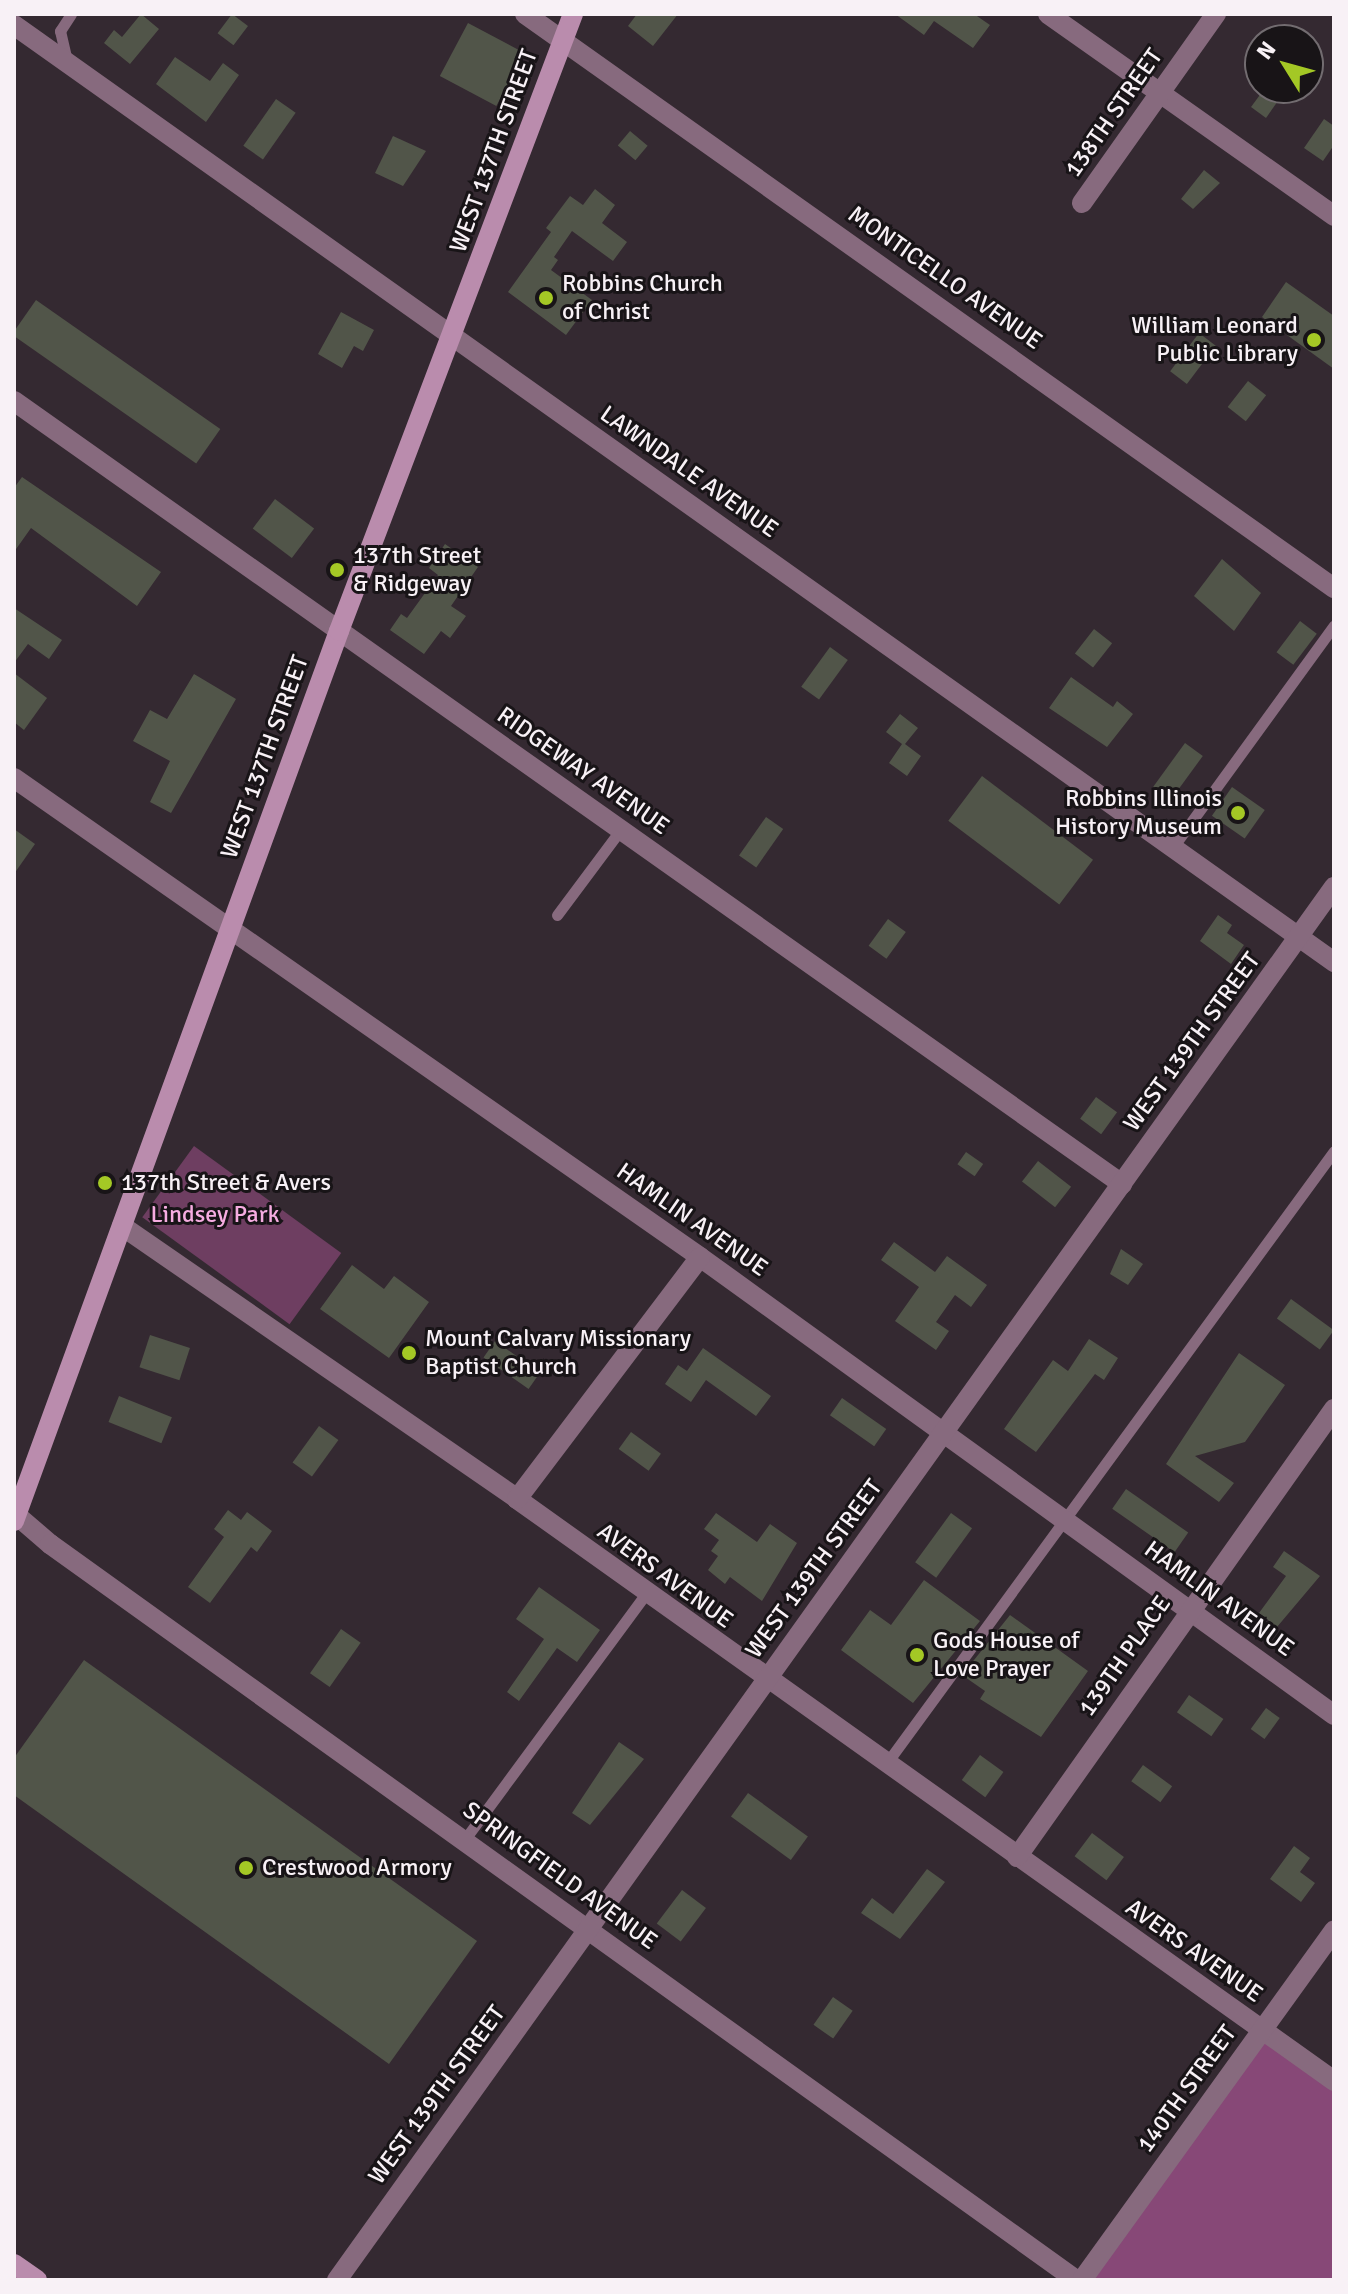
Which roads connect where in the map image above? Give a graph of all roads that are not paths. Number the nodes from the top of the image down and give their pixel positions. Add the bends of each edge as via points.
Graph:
1 (71, 14) edge
2 (525, 14) edge
3 (573, 14) edge
4 (1048, 14) edge
5 (1216, 14) edge
6 (14, 25) edge
7 (563, 41) junction
8 (67, 63) junction
9 (1160, 93) junction
10 (1082, 203) dead end
11 (1334, 216) edge
12 (452, 337) junction
13 (14, 401) edge
14 (1334, 588) edge
15 (1334, 625) edge
16 (339, 631) junction
17 (14, 778) edge
18 (621, 829) junction
19 (1173, 847) junction
20 (1334, 887) edge
21 (557, 915) dead end
22 (230, 926) junction
23 (1299, 936) junction
24 (1334, 962) edge
25 (1334, 1151) edge
26 (1122, 1184) junction
27 (122, 1226) junction
28 (700, 1257) junction
29 (1334, 1409) edge
30 (945, 1431) junction
31 (517, 1499) junction
32 (15, 1516) edge
33 (1065, 1519) junction
34 (645, 1595) junction
35 (1189, 1610) junction
36 (766, 1680) junction
37 (1334, 1715) edge
38 (885, 1765) junction
39 (465, 1839) junction
40 (1017, 1857) junction
41 (589, 1928) junction
42 (1334, 1930) edge
43 (1261, 2030) junction
44 (1334, 2081) edge
45 (14, 2264) edge
46 (37, 2280) edge
47 (337, 2280) edge
48 (1076, 2280) edge
49 (1082, 2280) edge

1 - 8 lane via 60,31
2 - 7 street, MONTICELLO AVENUE
3 - 7 main road, WEST 137TH STREET
4 - 9 street
5 - 9 street, 138TH STREET
6 - 8 street, LAWNDALE AVENUE
7 - 12 main road, WEST 137TH STREET
7 - 14 street, MONTICELLO AVENUE
8 - 12 street, LAWNDALE AVENUE
9 - 10 street, 138TH STREET
9 - 11 street
12 - 16 main road, WEST 137TH STREET
12 - 19 street, LAWNDALE AVENUE
13 - 16 street, RIDGEWAY AVENUE
15 - 19 lane
16 - 18 street, RIDGEWAY AVENUE
16 - 22 main road, WEST 137TH STREET
17 - 22 street, HAMLIN AVENUE
18 - 21 lane
18 - 26 street, RIDGEWAY AVENUE
19 - 23 street, LAWNDALE AVENUE
20 - 23 street, WEST 139TH STREET
22 - 27 main road, WEST 137TH STREET
22 - 28 street, HAMLIN AVENUE
23 - 24 street, LAWNDALE AVENUE
23 - 26 street, WEST 139TH STREET
25 - 33 lane
26 - 30 street, WEST 139TH STREET
27 - 31 street, AVERS AVENUE
27 - 32 main road, WEST 137TH STREET
28 - 30 street, HAMLIN AVENUE
28 - 31 street
29 - 35 street, 139TH PLACE
30 - 33 street, HAMLIN AVENUE
30 - 36 street, WEST 139TH STREET
31 - 34 street, AVERS AVENUE
32 - 39 street, SPRINGFIELD AVENUE
33 - 35 street, HAMLIN AVENUE
33 - 38 lane
34 - 36 street, AVERS AVENUE
34 - 39 lane
35 - 37 street, HAMLIN AVENUE
35 - 40 street, 139TH PLACE
36 - 38 street, AVERS AVENUE
36 - 41 street, WEST 139TH STREET
38 - 40 street, AVERS AVENUE
39 - 41 street, SPRINGFIELD AVENUE
40 - 43 street, AVERS AVENUE
41 - 47 street, WEST 139TH STREET
41 - 48 street, SPRINGFIELD AVENUE
42 - 43 street, 140TH STREET
43 - 44 street, AVERS AVENUE
43 - 49 street, 140TH STREET
45 - 46 main road

